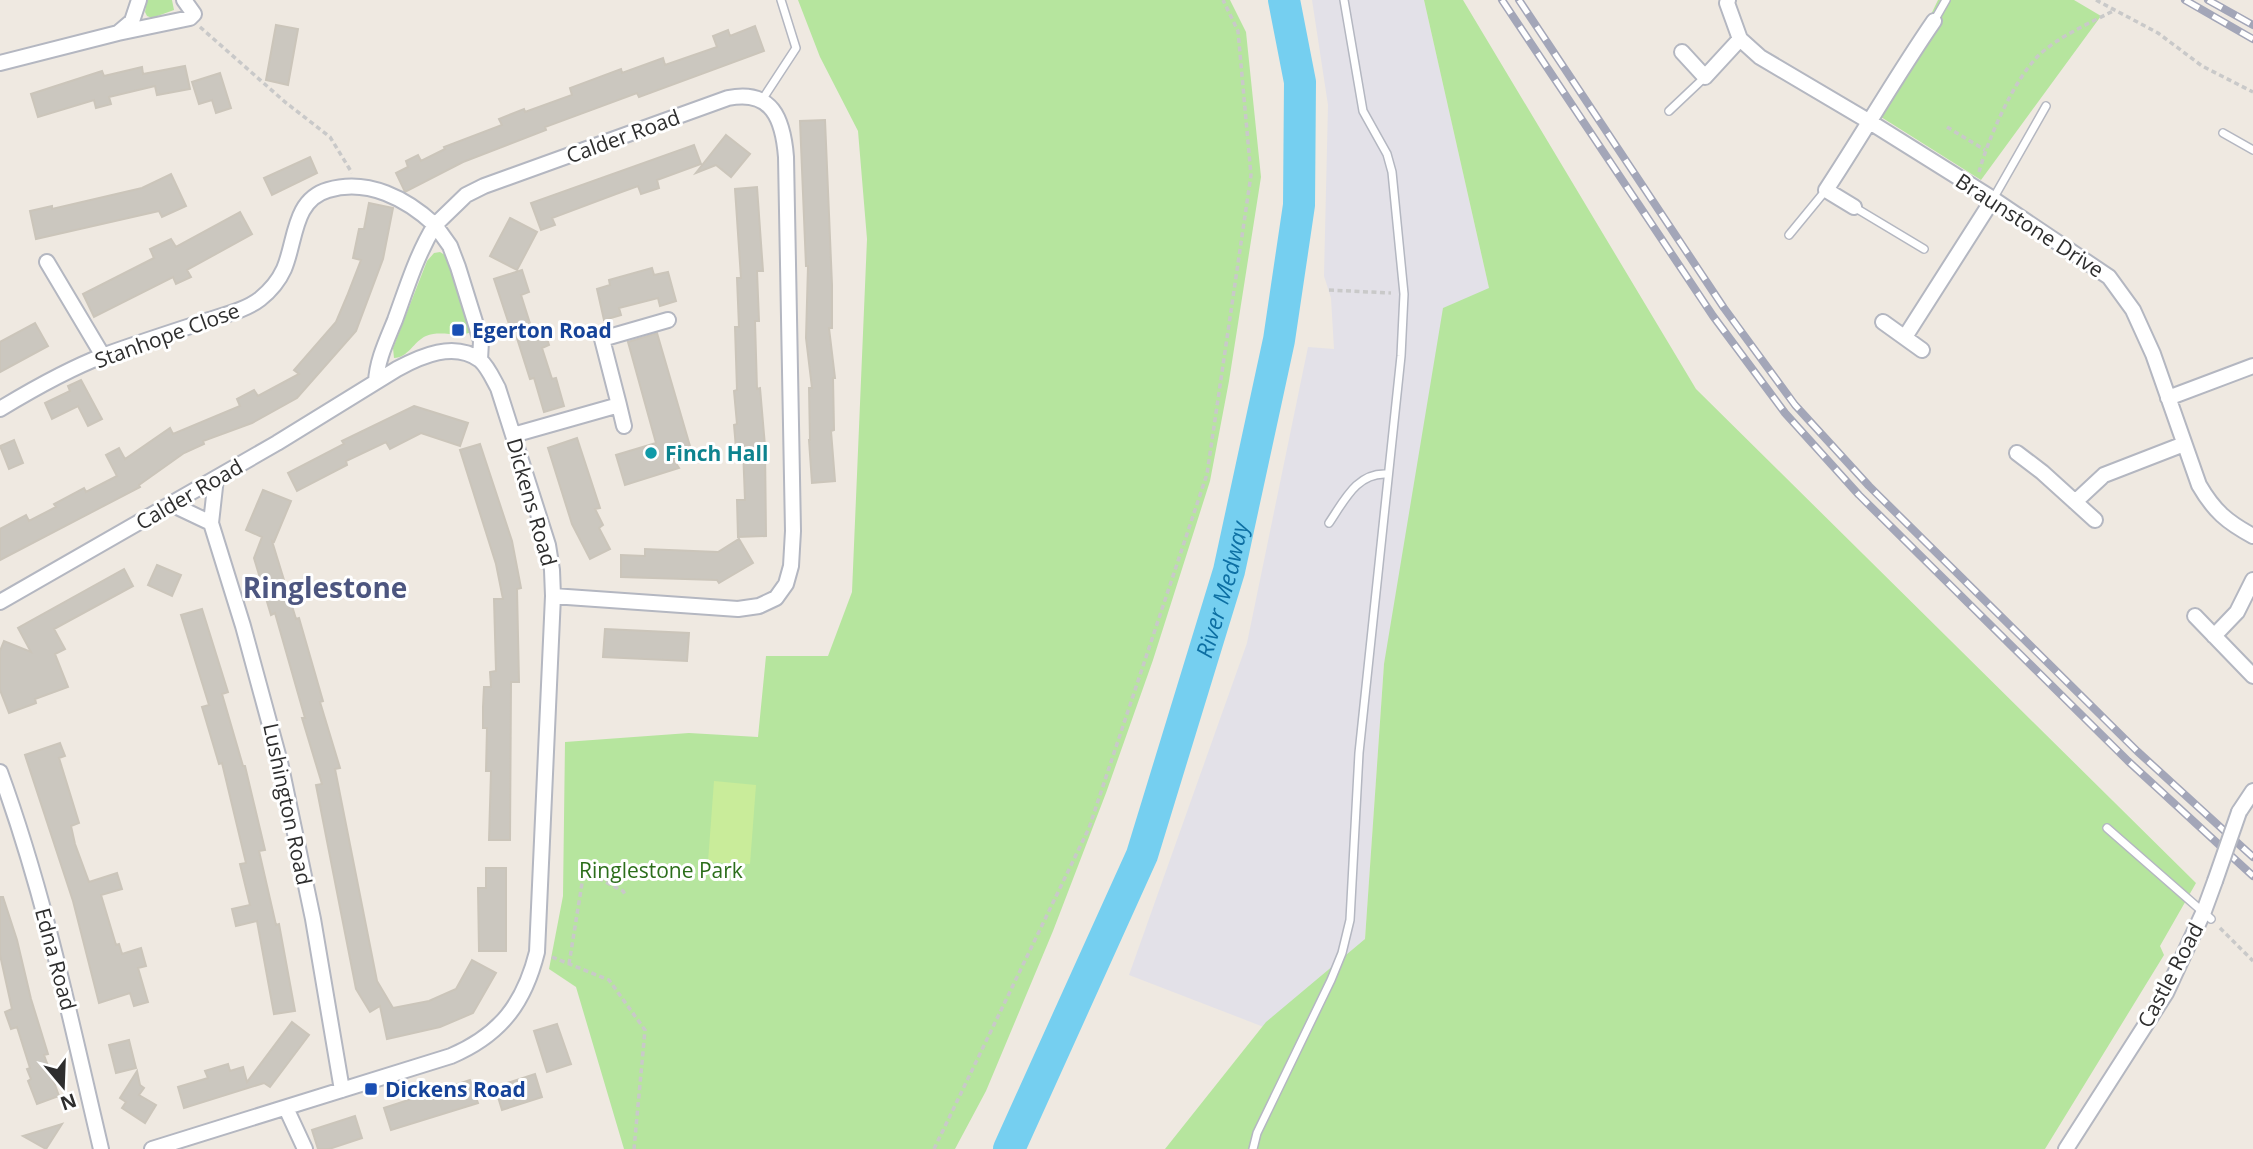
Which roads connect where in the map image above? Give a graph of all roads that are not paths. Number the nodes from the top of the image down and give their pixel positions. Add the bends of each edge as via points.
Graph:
1 (139, 0) edge
2 (184, 0) edge
3 (780, 0) edge
4 (1344, 0) edge
5 (1728, 0) edge
6 (1946, 0) edge
7 (1934, 21) joint
8 (118, 33) junction
9 (1740, 39) junction
10 (1682, 52) dead end
11 (0, 63) edge
12 (1704, 77) junction
13 (762, 100) junction
14 (2046, 106) dead end
15 (1669, 111) dead end
16 (1871, 122) junction
17 (2223, 133) dead end
18 (2253, 150) edge
19 (1826, 190) junction
20 (1993, 199) junction
21 (1854, 207) joint
22 (435, 225) junction
23 (1790, 235) dead end
24 (1924, 249) dead end
25 (47, 262) dead end
26 (668, 320) dead end
27 (1883, 322) dead end
28 (1905, 337) junction
29 (1922, 350) dead end
30 (103, 356) junction
31 (480, 360) junction
32 (2253, 366) edge
33 (376, 382) junction
34 (2168, 398) junction
35 (619, 405) junction
36 (0, 409) edge
37 (624, 426) dead end
38 (513, 435) junction
39 (2184, 444) junction
40 (2017, 453) dead end
41 (1388, 474) junction
42 (216, 478) junction
43 (2075, 502) junction
44 (171, 504) junction
45 (2095, 520) dead end
46 (211, 523) junction
47 (1329, 523) dead end
48 (2253, 537) edge
49 (2253, 580) edge
50 (553, 596) junction
51 (0, 602) edge
52 (2194, 616) dead end
53 (2214, 636) junction
54 (2253, 676) edge
55 (0, 772) edge
56 (2253, 791) edge
57 (2107, 828) dead end
58 (2208, 915) junction
59 (342, 1090) junction
60 (286, 1108) junction
61 (101, 1149) edge
62 (152, 1149) edge
63 (305, 1149) edge
64 (1254, 1149) edge
65 (2066, 1149) edge

1 - 8 street via 132,21
2 - 8 street via 194,14 190,18
3 - 13 lane via 796,48
4 - 41 lane via 1363,111 1390,160 1404,294
5 - 9 street
6 - 7 lane
7 - 16 street
8 - 11 street
9 - 12 street
9 - 16 street, Braunstone Drive via 1760,57
10 - 12 street
12 - 15 lane
13 - 22 street, Calder Road via 729,98 494,182 466,195
13 - 50 street via 779,119 786,156 793,531 786,584 769,603 738,609
14 - 20 lane
16 - 19 street
16 - 20 street, Braunstone Drive
17 - 18 lane
19 - 21 street
19 - 23 lane
20 - 28 street
20 - 34 street, Braunstone Drive via 2109,277 2133,310
21 - 24 lane
22 - 30 street, Stanhope Close via 398,197 360,188 330,189 314,196 299,216 283,271 260,299
22 - 31 street via 458,267 481,341
22 - 33 street, Calder Road via 414,267
25 - 30 street
26 - 35 street via 602,339
27 - 28 street
28 - 29 street
30 - 36 street, Stanhope Close
31 - 33 street, Calder Road via 463,353 439,352 414,360
31 - 38 street, Dickens Road via 498,388
32 - 34 street
33 - 42 street, Calder Road
34 - 39 street, Braunstone Drive
35 - 37 street
35 - 38 street
38 - 50 street, Dickens Road via 548,545
39 - 43 street via 2104,475
39 - 48 street, Braunstone Drive via 2210,504 2229,523
40 - 43 street
41 - 47 lane via 1363,479
41 - 64 lane via 1359,752 1350,920 1331,980 1257,1133
42 - 44 street, Calder Road
42 - 46 street, Lushington Road
43 - 45 street
44 - 46 street
44 - 51 street, Calder Road
46 - 59 street, Lushington Road via 280,762
49 - 53 street via 2237,612
50 - 59 street, Dickens Road via 537,952 532,972 501,1025 469,1048
52 - 53 street
53 - 54 street
55 - 61 street, Edna Road via 53,944
56 - 58 street, Castle Road, bridge via 2239,812
57 - 58 lane
58 - 65 street, Castle Road via 2166,993
59 - 60 street, Dickens Road
60 - 62 street, Dickens Road
60 - 63 street

